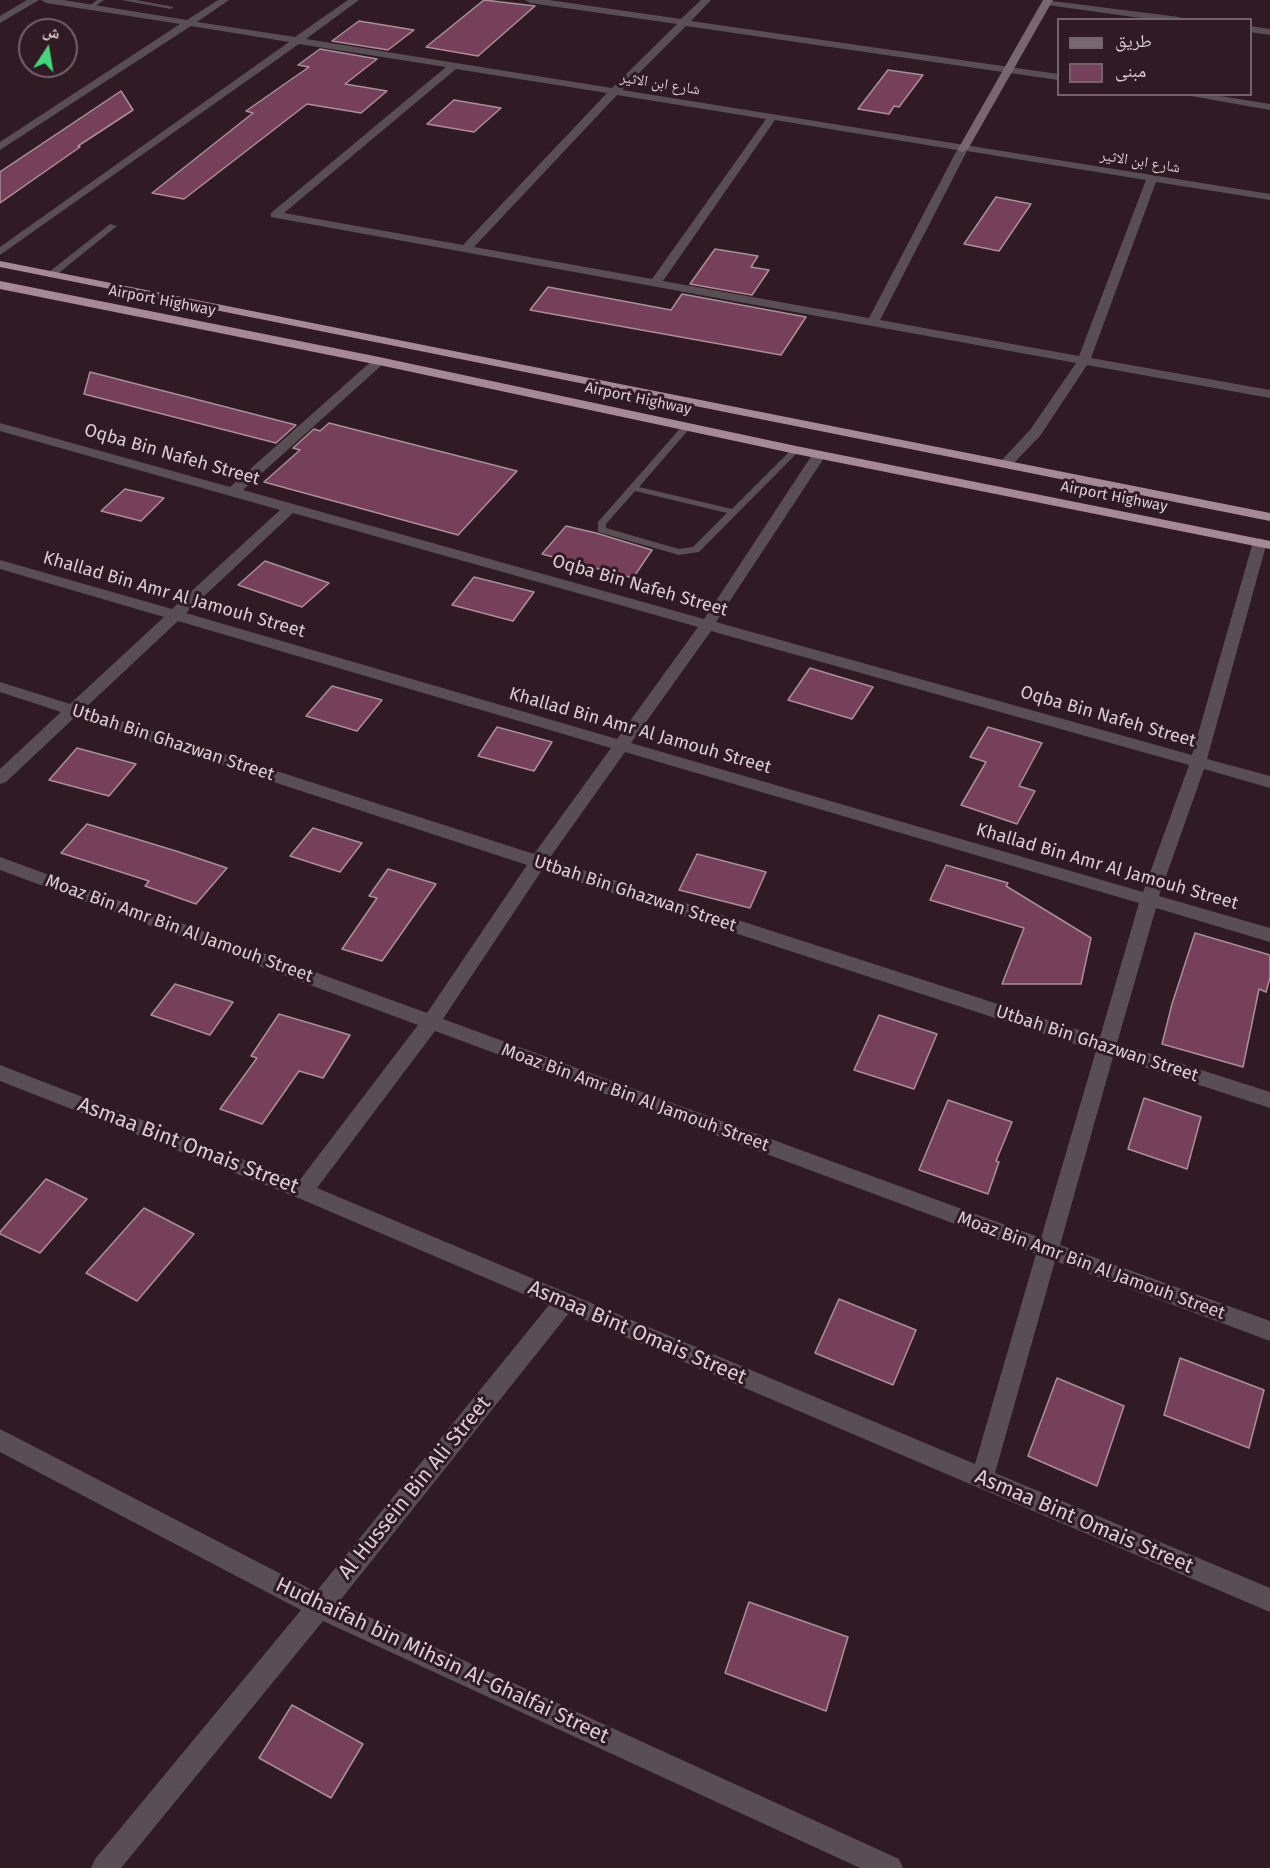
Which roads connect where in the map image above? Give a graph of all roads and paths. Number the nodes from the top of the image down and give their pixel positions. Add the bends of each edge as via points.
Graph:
1 (34, 0) edge
2 (46, 0) edge
3 (101, 0) edge
4 (124, 0) edge
5 (224, 0) edge
6 (354, 0) edge
7 (530, 0) edge
8 (706, 0) edge
9 (1047, 1) edge
10 (91, 7) junction
11 (171, 7) dead end
12 (1165, 18) edge
13 (0, 20) edge
14 (686, 22) junction
15 (190, 23) junction
16 (1252, 29) edge
17 (1270, 32) edge
18 (298, 41) junction
19 (453, 66) junction
20 (1007, 70) junction
21 (1057, 77) edge
22 (614, 92) junction
23 (1199, 96) edge
24 (1270, 106) edge
25 (772, 118) junction
26 (0, 147) edge
27 (963, 149) junction
28 (1152, 179) junction
29 (1270, 197) edge
30 (113, 226) dead end
31 (466, 249) junction
32 (0, 252) edge
33 (0, 264) edge
34 (52, 274) junction
35 (655, 284) junction
36 (2, 287) edge
37 (872, 324) junction
38 (379, 361) junction
39 (1083, 362) junction
40 (1270, 394) edge
41 (687, 426) junction
42 (0, 427) edge
43 (796, 450) junction
44 (819, 454) junction
45 (1005, 464) junction
46 (633, 488) junction
47 (233, 492) junction
48 (290, 508) junction
49 (734, 512) junction
50 (1270, 517) edge
51 (1265, 543) edge
52 (0, 564) edge
53 (175, 615) junction
54 (707, 625) junction
55 (0, 687) edge
56 (71, 710) junction
57 (622, 746) junction
58 (1198, 762) junction
59 (0, 778) edge
60 (1270, 782) edge
61 (0, 862) edge
62 (538, 862) junction
63 (1149, 900) junction
64 (1270, 935) edge
65 (430, 1023) junction
66 (1107, 1047) junction
67 (0, 1073) edge
68 (1270, 1100) edge
69 (303, 1191) junction
70 (1047, 1249) junction
71 (565, 1302) junction
72 (1270, 1331) edge
73 (0, 1440) edge
74 (982, 1479) junction
75 (1270, 1600) edge
76 (320, 1607) junction
77 (104, 1868) edge
78 (890, 1868) edge

1 - 13 street
2 - 10 street, شارع ابن الاثير
3 - 10 lane
4 - 11 lane
5 - 15 street
6 - 18 street
7 - 14 street
8 - 14 street
9 - 12 street
9 - 20 street
10 - 15 street, شارع ابن الاثير
14 - 20 street
14 - 22 street
15 - 18 street, شارع ابن الاثير
15 - 26 street
16 - 17 street
18 - 19 street, شارع ابن الاثير
18 - 32 street
19 - 22 street, شارع ابن الاثير
19 - 31 street via 275,215
20 - 21 street
20 - 27 street
22 - 25 street, شارع ابن الاثير
22 - 31 street
23 - 24 street
25 - 27 street, شارع ابن الاثير
25 - 35 street
27 - 28 street, شارع ابن الاثير
27 - 37 street
28 - 29 street, شارع ابن الاثير
28 - 39 street
30 - 34 lane
31 - 35 street
33 - 34 highway, Airport Highway
34 - 45 highway, Airport Highway
35 - 37 street
36 - 38 highway, Airport Highway
37 - 39 street
38 - 41 highway, Airport Highway
38 - 47 street
39 - 40 street
39 - 45 street via 1035,433
41 - 43 highway, Airport Highway
41 - 46 lane
42 - 47 street, Oqba Bin Nafeh Street
43 - 44 highway, Airport Highway
43 - 49 lane
44 - 51 highway, Airport Highway
44 - 54 street
45 - 50 highway, Airport Highway
46 - 49 lane
46 - 49 lane via 600,526 601,530 687,552 696,550
47 - 48 street, Oqba Bin Nafeh Street
48 - 53 street
48 - 54 street, Oqba Bin Nafeh Street
51 - 58 street
52 - 53 street, Khallad Bin Amr Al Jamouh Street
53 - 56 street
53 - 57 street, Khallad Bin Amr Al Jamouh Street
54 - 57 street
54 - 58 street, Oqba Bin Nafeh Street
55 - 56 street, Utbah Bin Ghazwan Street
56 - 59 street
56 - 62 street, Utbah Bin Ghazwan Street
57 - 62 street
57 - 63 street, Khallad Bin Amr Al Jamouh Street
58 - 60 street, Oqba Bin Nafeh Street
58 - 63 street
61 - 65 street, Moaz Bin Amr Bin Al Jamouh Street
62 - 65 street
62 - 66 street, Utbah Bin Ghazwan Street
63 - 64 street, Khallad Bin Amr Al Jamouh Street
63 - 66 street
65 - 69 street
65 - 70 street, Moaz Bin Amr Bin Al Jamouh Street
66 - 68 street, Utbah Bin Ghazwan Street
66 - 70 street
67 - 69 street, Asmaa Bint Omais Street
69 - 71 street, Asmaa Bint Omais Street
70 - 72 street, Moaz Bin Amr Bin Al Jamouh Street
70 - 74 street
71 - 74 street, Asmaa Bint Omais Street
71 - 76 street, Al Hussein Bin Ali Street
73 - 76 street, Hudhaifah bin Mihsin Al-Ghalfai Street
74 - 75 street, Asmaa Bint Omais Street
76 - 77 street, Al Hussein Bin Ali Street
76 - 78 street, Hudhaifah bin Mihsin Al-Ghalfai Street

